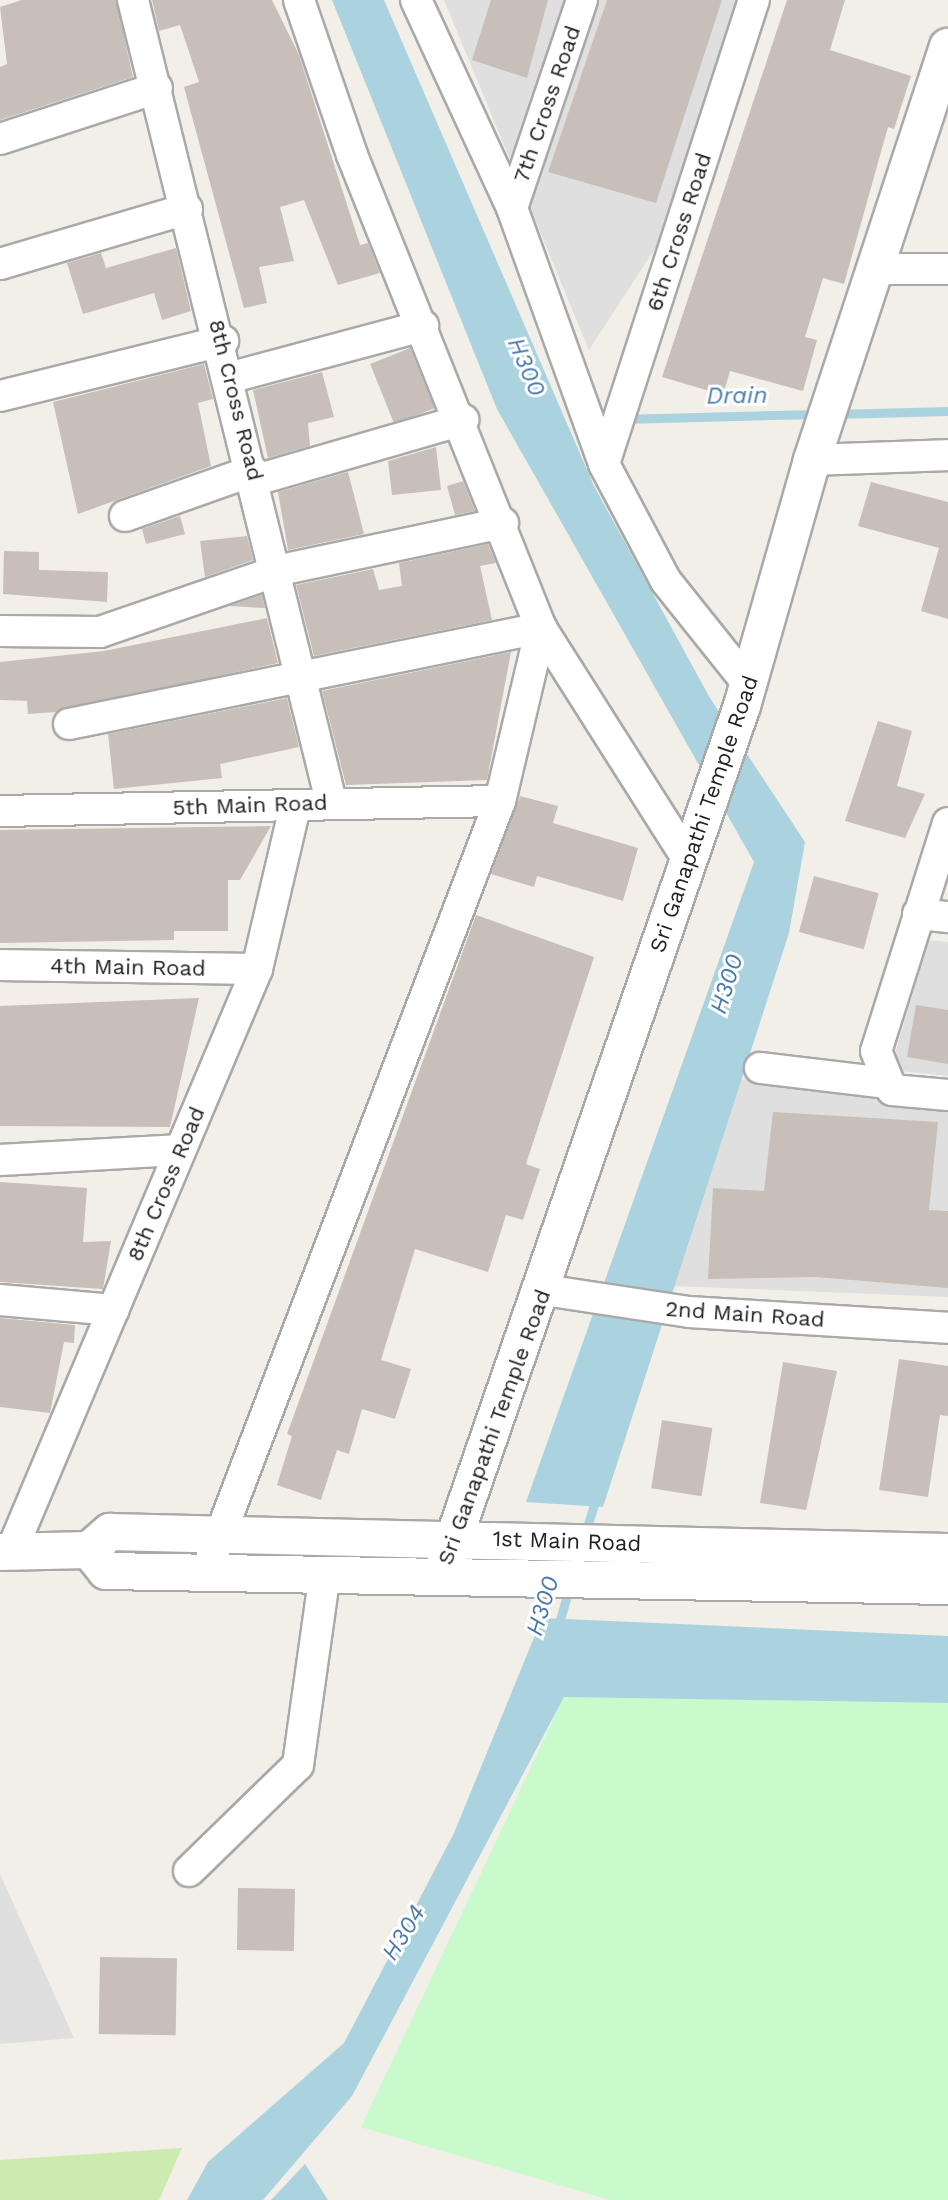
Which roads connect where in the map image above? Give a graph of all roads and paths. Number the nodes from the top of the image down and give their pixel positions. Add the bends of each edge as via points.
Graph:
1 (133, 0) edge
2 (299, 0) edge
3 (416, 0) edge
4 (582, 0) edge
5 (754, 0) edge
6 (948, 47) edge
7 (942, 82) edge
8 (157, 88) junction
9 (0, 139) edge
10 (512, 208) junction
11 (187, 209) junction
12 (0, 264) edge
13 (875, 269) junction
14 (948, 269) edge
15 (423, 326) junction
16 (223, 341) junction
17 (232, 377) junction
18 (0, 396) edge
19 (463, 420) junction
20 (948, 455) edge
21 (812, 460) junction
22 (604, 464) junction
23 (254, 476) junction
24 (125, 516) dead end
25 (503, 523) junction
26 (280, 570) junction
27 (541, 628) junction
28 (0, 631) edge
29 (303, 679) junction
30 (745, 696) junction
31 (69, 724) dead end
32 (331, 801) junction
33 (500, 801) junction
34 (295, 807) junction
35 (0, 811) edge
36 (948, 823) edge
37 (689, 861) junction
38 (933, 916) edge
39 (0, 965) edge
40 (257, 969) junction
41 (760, 1068) dead end
42 (885, 1083) junction
43 (948, 1095) edge
44 (180, 1150) junction
45 (0, 1160) edge
46 (544, 1290) junction
47 (0, 1300) edge
48 (114, 1310) junction
49 (948, 1328) edge
50 (219, 1534) junction
51 (452, 1536) junction
52 (89, 1550) junction
53 (6, 1552) edge
54 (948, 1552) edge
55 (206, 1572) junction
56 (325, 1574) junction
57 (441, 1576) junction
58 (948, 1586) edge
59 (189, 1871) dead end

1 - 8 street, 8th Cross Road
2 - 15 street via 352,155
3 - 10 street
4 - 10 street, 7th Cross Road
5 - 22 street, 6th Cross Road
6 - 7 street, Sri Ganapathi Temple Road
7 - 13 street, Sri Ganapathi Temple Road
8 - 9 street
8 - 11 street, 8th Cross Road
10 - 22 street
11 - 12 street
11 - 16 street, 8th Cross Road
13 - 14 street
13 - 21 street, Sri Ganapathi Temple Road
15 - 17 street
15 - 19 street
16 - 17 street, 8th Cross Road
16 - 18 street
17 - 23 street, 8th Cross Road
19 - 23 street
19 - 25 street
20 - 21 street
21 - 30 street, Sri Ganapathi Temple Road
22 - 30 street via 666,581
23 - 24 street
23 - 26 street, 8th Cross Road
25 - 26 street
25 - 27 street
26 - 28 street via 100,632
26 - 29 street, 8th Cross Road
27 - 29 street
27 - 33 street
27 - 37 street
29 - 31 street
29 - 32 street, 8th Cross Road
30 - 37 street, Sri Ganapathi Temple Road
32 - 33 street, 5th Main Road
32 - 34 street, 5th Main Road
33 - 50 street
34 - 35 street, 5th Main Road
34 - 40 street, 8th Cross Road
36 - 38 street
37 - 46 street, Sri Ganapathi Temple Road
38 - 42 street via 876,1051
39 - 40 street, 4th Main Road
40 - 44 street, 8th Cross Road
41 - 42 street
42 - 43 street
44 - 45 street
44 - 48 street, 8th Cross Road
46 - 49 street, 2nd Main Road via 689,1312
46 - 51 street, Sri Ganapathi Temple Road
47 - 48 street
48 - 53 street, 8th Cross Road
50 - 51 street, 1st Main Road
50 - 52 street, 1st Main Road via 110,1532
50 - 55 street
51 - 54 street, 1st Main Road
51 - 57 street, Sri Ganapathi Temple Road
52 - 53 street, 1st Main Road
52 - 55 street via 106,1571
55 - 56 street
56 - 57 street
56 - 59 street via 298,1765
57 - 58 street

